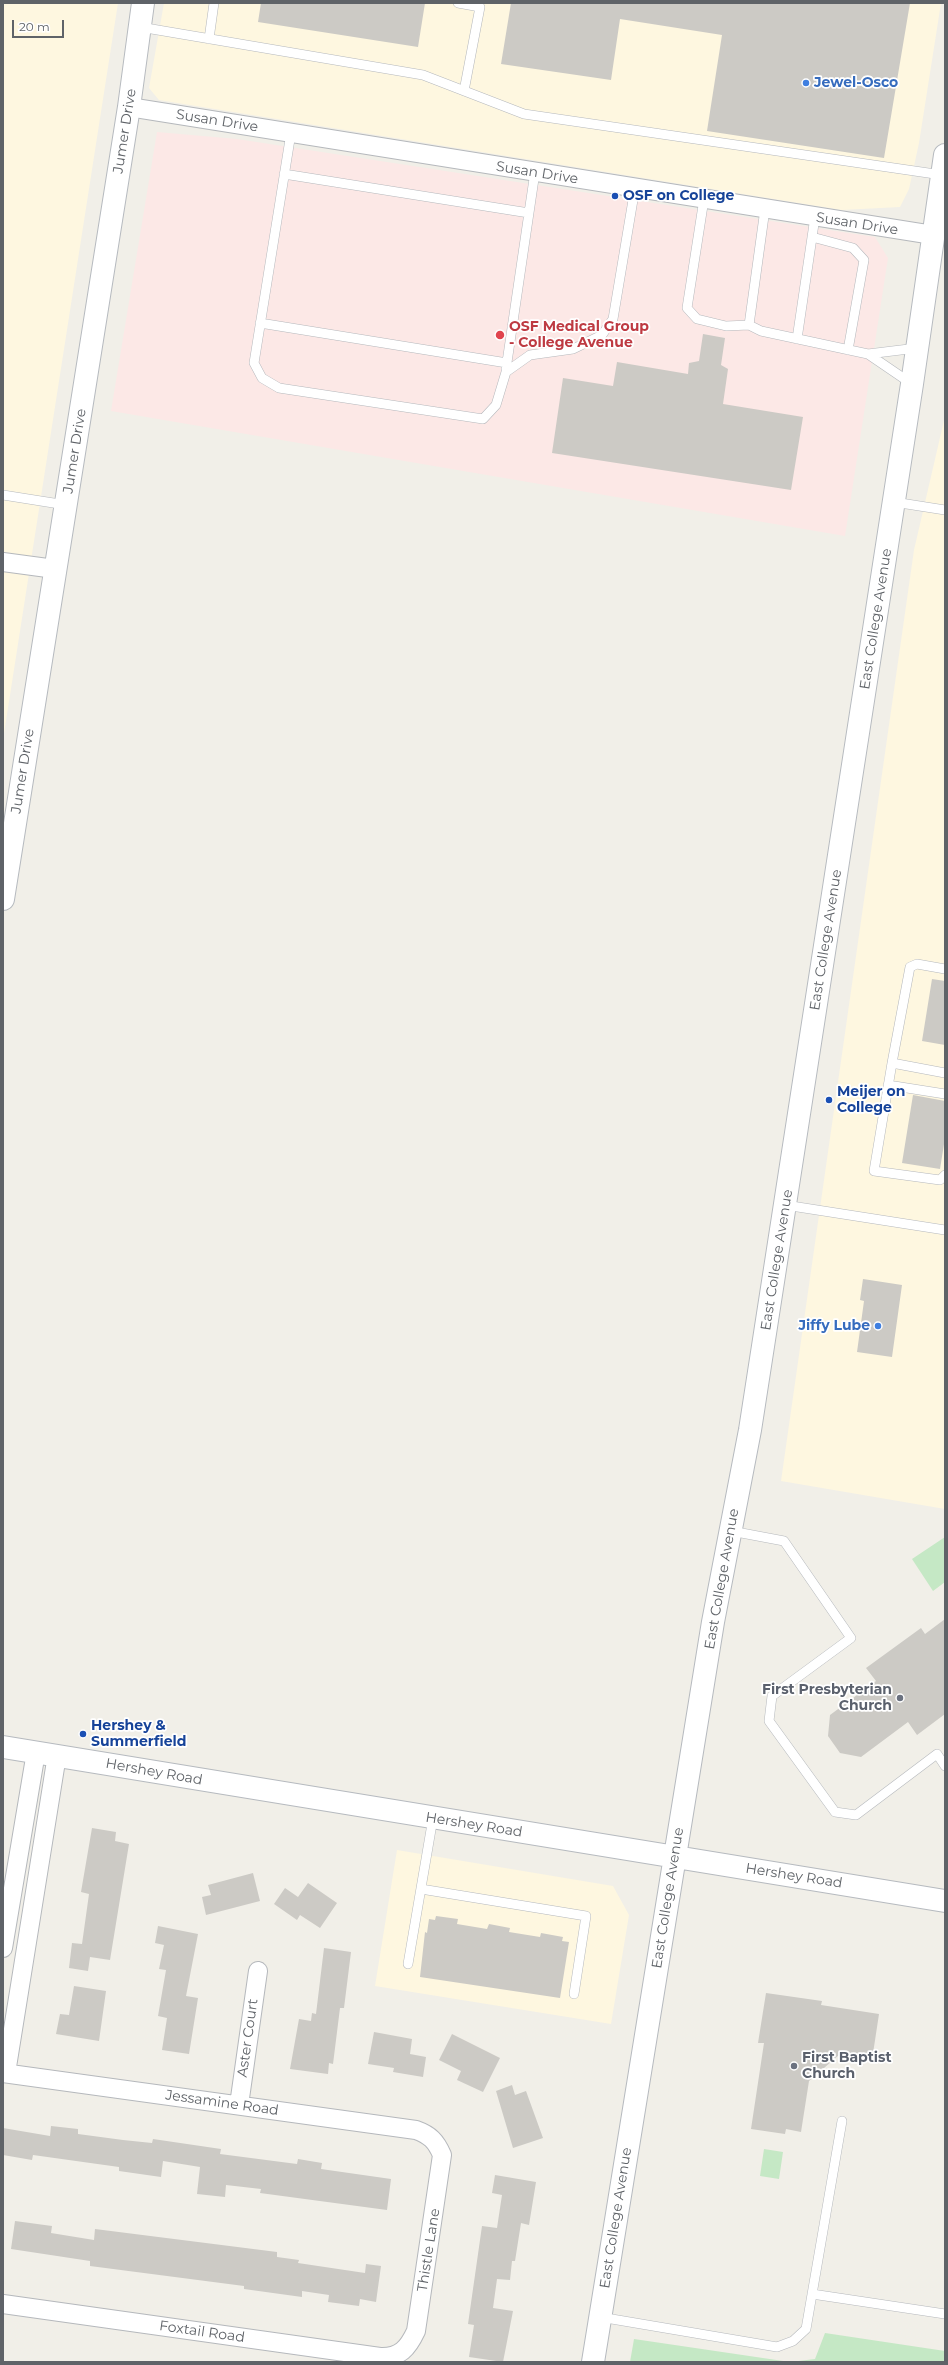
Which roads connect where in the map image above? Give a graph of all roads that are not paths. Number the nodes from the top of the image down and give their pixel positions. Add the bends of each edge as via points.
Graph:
1 (143, 3) edge
2 (214, 3) edge
3 (458, 3) edge
4 (140, 28) junction
5 (209, 39) junction
6 (464, 91) junction
7 (129, 106) junction
8 (291, 133) junction
9 (943, 165) edge
10 (535, 172) junction
11 (284, 174) junction
12 (635, 188) junction
13 (704, 199) junction
14 (765, 209) junction
15 (529, 213) junction
16 (815, 217) junction
17 (939, 236) edge
18 (812, 237) junction
19 (260, 323) junction
20 (749, 325) junction
21 (797, 339) junction
22 (917, 348) junction
23 (848, 350) junction
24 (868, 354) junction
25 (506, 368) junction
26 (912, 384) junction
27 (3, 495) edge
28 (894, 502) junction
29 (66, 505) junction
30 (945, 510) edge
31 (3, 562) edge
32 (55, 569) junction
33 (3, 899) edge
34 (945, 969) edge
35 (892, 1063) junction
36 (945, 1073) edge
37 (888, 1085) junction
38 (945, 1094) edge
39 (942, 1178) edge
40 (785, 1205) junction
41 (945, 1230) edge
42 (731, 1531) junction
43 (3, 1747) edge
44 (36, 1752) junction
45 (57, 1756) junction
46 (945, 1766) edge
47 (433, 1818) junction
48 (675, 1857) junction
49 (13, 1889) junction
50 (421, 1889) junction
51 (35, 1892) junction
52 (945, 1901) edge
53 (3, 1948) edge
54 (408, 1964) dead end
55 (258, 1971) dead end
56 (574, 1994) dead end
57 (4, 2073) edge
58 (239, 2105) junction
59 (842, 2121) dead end
60 (437, 2142) joint
61 (812, 2294) junction
62 (3, 2304) edge
63 (945, 2314) edge
64 (600, 2317) junction
65 (400, 2353) joint
66 (593, 2362) edge

1 - 4 main road, Jumer Drive
2 - 5 lane
3 - 6 lane via 480,7
4 - 5 lane
4 - 7 main road, Jumer Drive
5 - 6 lane via 423,75
6 - 9 lane via 524,114
7 - 8 street, Susan Drive
7 - 29 main road, Jumer Drive
8 - 10 street, Susan Drive
8 - 11 lane
9 - 17 main road, East College Avenue
10 - 12 street, Susan Drive
10 - 15 lane
11 - 15 lane
11 - 19 lane
12 - 13 street, Susan Drive
12 - 25 lane via 613,319 602,335 573,349 530,355
13 - 14 street, Susan Drive
13 - 20 lane via 687,308 697,319 726,326
14 - 16 street, Susan Drive
14 - 20 lane
15 - 25 lane
16 - 17 street, Susan Drive
16 - 18 lane
17 - 22 main road, East College Avenue
18 - 21 lane
18 - 23 lane via 853,248 864,260
19 - 25 lane
19 - 25 lane via 254,363 262,378 279,388 483,419 496,405
20 - 21 lane via 761,331
21 - 23 lane
22 - 24 lane
22 - 26 main road, East College Avenue
23 - 24 lane
24 - 26 lane
26 - 28 main road, East College Avenue
27 - 29 lane
28 - 30 lane
28 - 40 main road, East College Avenue
29 - 32 main road, Jumer Drive
31 - 32 street
32 - 33 main road, Jumer Drive
34 - 35 lane via 917,964 910,967
35 - 36 lane
35 - 37 lane
37 - 38 lane
37 - 39 lane via 874,1171
40 - 41 lane
40 - 42 main road, East College Avenue via 750,1430
42 - 46 lane via 784,1541 851,1638 772,1696 769,1721 835,1812 856,1815 937,1754
42 - 48 main road, East College Avenue
43 - 44 main road, Hershey Road
44 - 45 main road, Hershey Road
44 - 49 street
45 - 47 main road, Hershey Road
45 - 51 street
47 - 48 main road, Hershey Road
47 - 50 lane
48 - 52 main road, Hershey Road
48 - 64 main road, East College Avenue
49 - 51 street
49 - 53 street
50 - 54 lane
50 - 56 lane via 586,1916
51 - 57 street
55 - 58 street, Aster Court
57 - 58 street, Jessamine Road
58 - 60 street, Jessamine Road via 416,2130 428,2134
59 - 61 lane
60 - 65 street, Thistle Lane via 442,2155 442,2172 416,2331 409,2345
61 - 63 lane
61 - 64 lane via 806,2329 792,2341 777,2347
62 - 65 street, Foxtail Road via 380,2357
64 - 66 main road, East College Avenue

